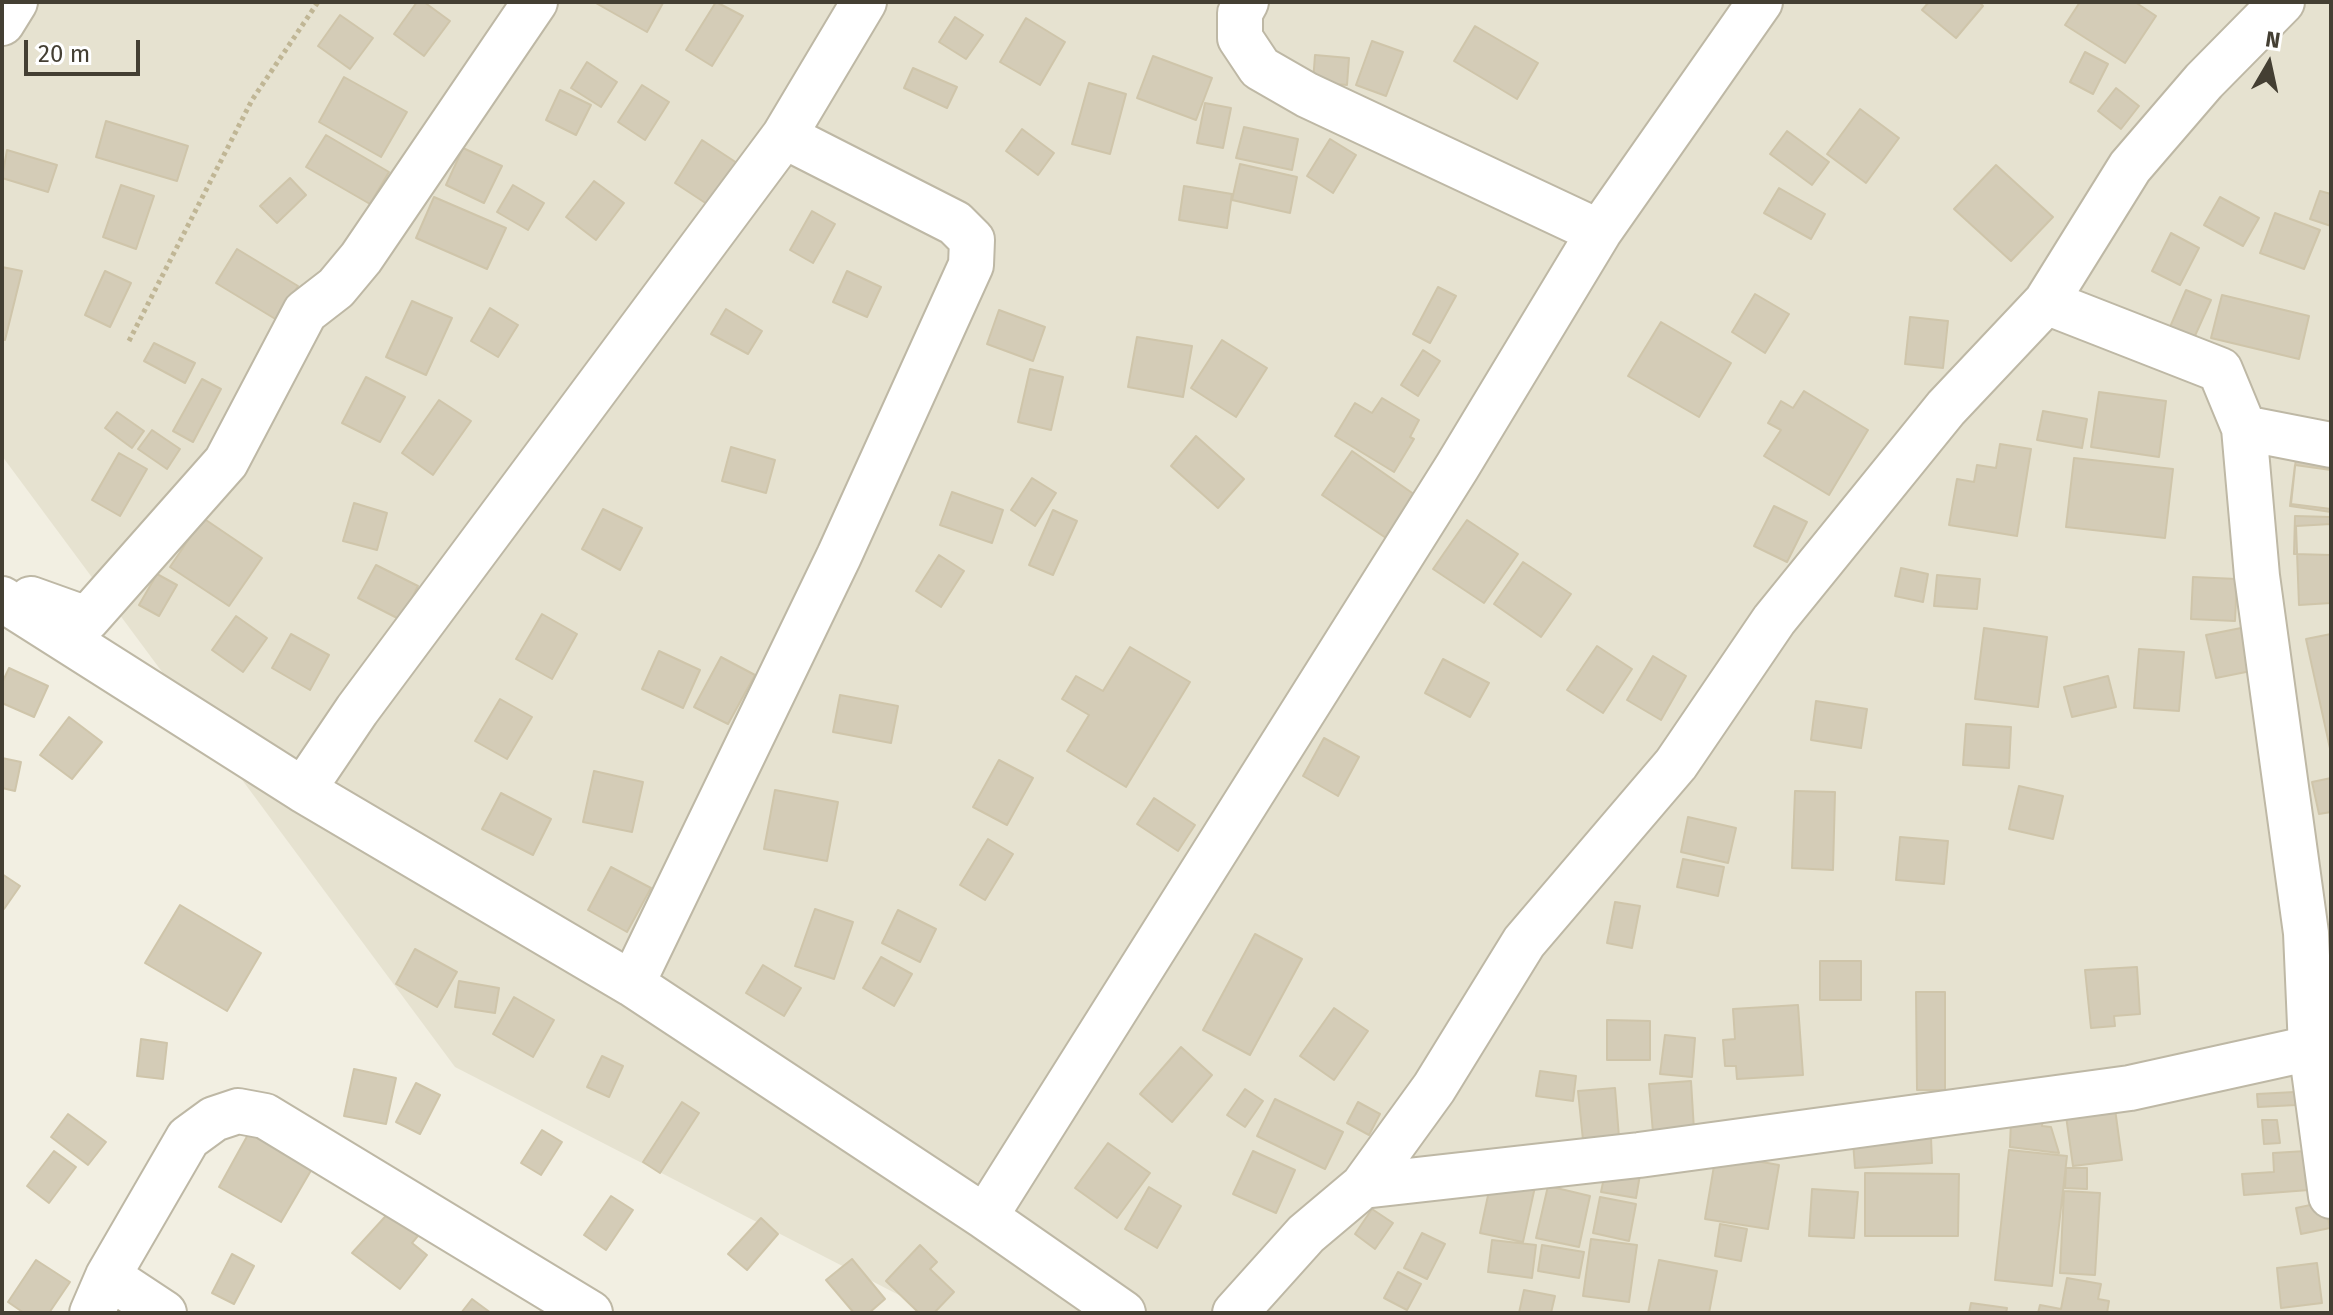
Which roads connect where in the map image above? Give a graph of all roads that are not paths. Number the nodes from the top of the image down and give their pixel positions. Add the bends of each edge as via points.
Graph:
1 (15, 2) edge
2 (535, 2) edge
3 (864, 2) edge
4 (1246, 2) edge
5 (1760, 2) edge
6 (2282, 2) edge
7 (2, 23) edge
8 (784, 136) junction
9 (1599, 232) junction
10 (2046, 302) junction
11 (2244, 428) junction
12 (2331, 445) edge
13 (2, 590) edge
14 (2, 599) edge
15 (303, 790) junction
16 (2319, 935) edge
17 (632, 984) junction
18 (2311, 1048) junction
19 (1363, 1186) junction
20 (2331, 1196) edge
21 (985, 1217) junction
22 (100, 1295) edge
23 (164, 1313) edge
24 (590, 1313) edge
25 (1123, 1313) edge
26 (1235, 1313) edge

1 - 7 street
2 - 13 street via 361,258 336,288 305,312 226,462 87,619
3 - 8 street
4 - 9 street via 1240,13 1240,38 1260,68
5 - 9 street
6 - 10 street via 2130,167
8 - 15 street
8 - 17 street via 955,223 972,240 971,265 839,556
9 - 21 street
10 - 11 street via 2220,370
10 - 19 street via 1946,408 1774,620 1676,764 1524,942 1434,1088
11 - 12 street
11 - 16 street via 2257,576
14 - 15 street
15 - 17 street
16 - 18 street
17 - 21 street
18 - 19 street via 2130,1088 1639,1155
18 - 20 street
19 - 26 street via 1306,1234
21 - 25 street
22 - 23 street
22 - 24 street via 188,1138 214,1119 238,1111 265,1116

